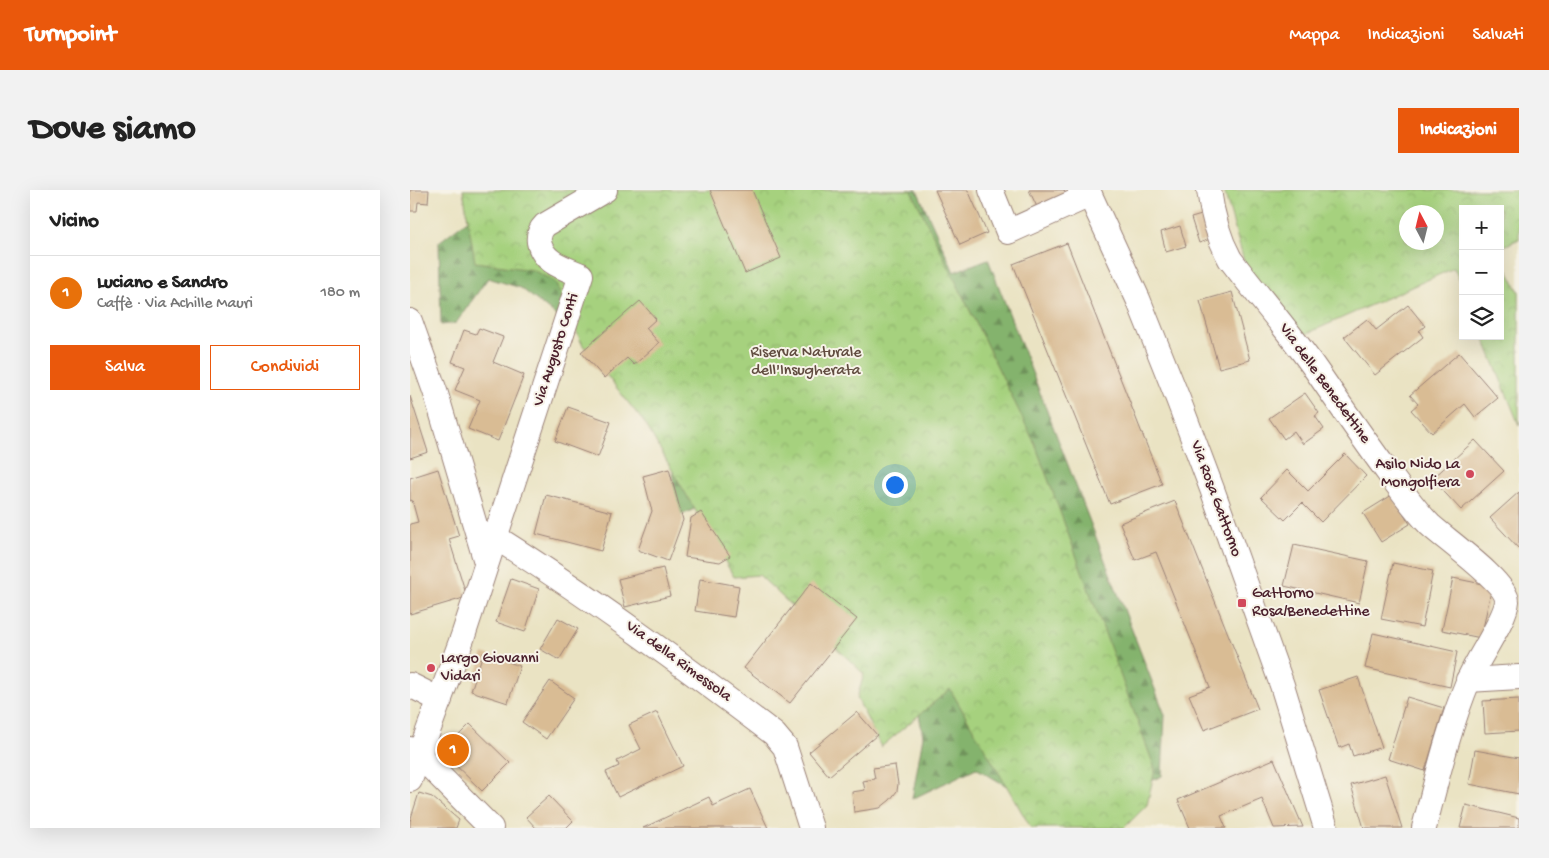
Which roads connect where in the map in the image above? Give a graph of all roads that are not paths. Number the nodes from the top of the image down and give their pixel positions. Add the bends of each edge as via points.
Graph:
1 (605, 190) edge
2 (991, 190) edge
3 (1209, 190) edge
4 (1088, 192) edge
5 (410, 321) edge
6 (495, 537) junction
7 (486, 562) junction
8 (1519, 677) edge
9 (1468, 680) junction
10 (410, 685) edge
11 (440, 700) junction
12 (415, 752) edge
13 (410, 780) edge
14 (1322, 822) edge
15 (492, 828) edge
16 (811, 828) edge
17 (1424, 828) edge

1 - 6 street, Via Augusto Conti via 545,224 540,232 540,245 546,257 581,275
2 - 4 street via 1008,232
3 - 9 street, Via delle Benedettine via 1222,245 1230,258 1306,355 1368,446 1430,525 1473,560 1505,592 1507,599 1502,618
4 - 14 street, Via Rosa Gattorno via 1138,299 1206,471 1282,685
5 - 7 street via 436,394
6 - 7 street, Via Augusto Conti
6 - 16 street, Via della Rimessola via 624,622 774,734 785,747
7 - 11 street, Via Augusto Conti
8 - 9 street
9 - 17 street, Via delle Benedettine via 1444,751
10 - 11 street
11 - 12 street, Via Augusto Conti
12 - 13 street
12 - 15 street

